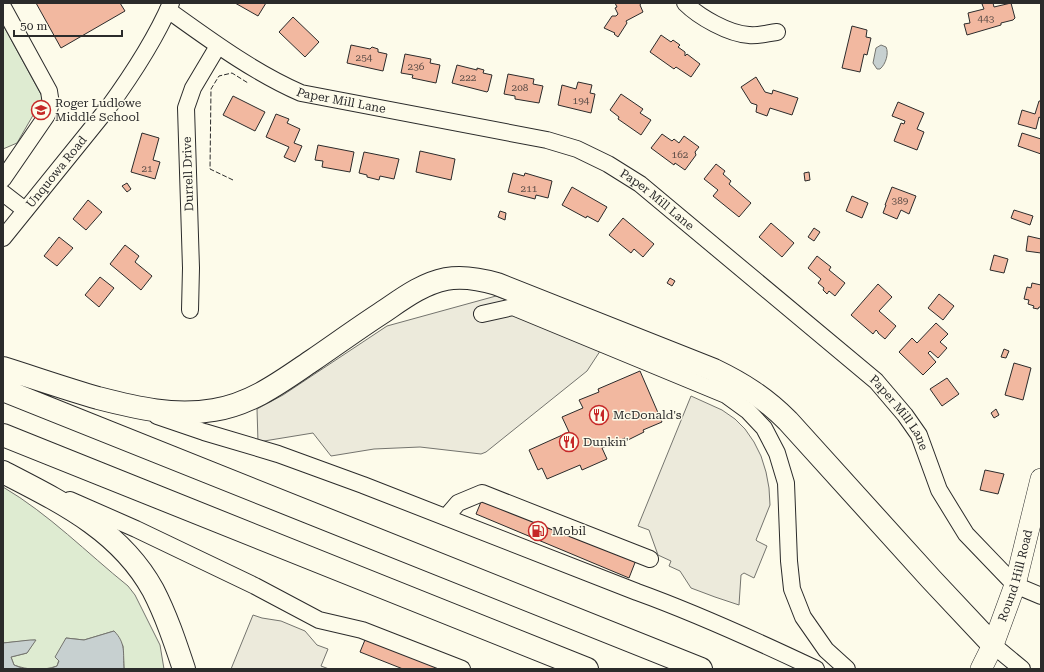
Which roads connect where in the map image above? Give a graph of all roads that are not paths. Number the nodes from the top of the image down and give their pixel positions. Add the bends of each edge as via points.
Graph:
1 (685, 3) edge
2 (170, 6) edge
3 (3, 7) edge
4 (777, 32) dead end
5 (218, 46) junction
6 (3, 179) edge
7 (3, 193) edge
8 (26, 210) junction
9 (3, 238) edge
10 (190, 310) dead end
11 (482, 314) dead end
12 (3, 368) edge
13 (3, 390) edge
14 (123, 404) junction
15 (3, 435) edge
16 (3, 471) edge
17 (1041, 479) edge
18 (446, 517) junction
19 (650, 559) dead end
20 (1015, 585) junction
21 (1041, 596) edge
22 (993, 645) junction
23 (184, 669) edge
24 (462, 669) edge
25 (587, 669) edge
26 (701, 669) edge
27 (816, 669) edge
28 (847, 669) edge
29 (981, 669) edge
30 (1022, 669) edge

1 - 4 street via 706,20 739,34 750,36
2 - 5 street, Paper Mill Lane
2 - 8 street, Unquowa Road via 116,98
3 - 6 street via 49,91 51,104 47,115
5 - 10 street, Durrell Drive via 193,88 186,108
5 - 20 street, Paper Mill Lane via 301,93 547,140 577,149 640,184 876,381 918,435 939,490 966,534
7 - 8 street
8 - 9 street, Unquowa Road
11 - 28 street via 513,307 726,395 748,411 764,428 778,453 786,483 792,589 803,617 826,650
12 - 14 highway
13 - 26 highway
14 - 18 street via 278,454
14 - 22 highway via 174,413 203,412 228,407 253,398 278,384 419,289 447,279 479,279 714,370 754,392 788,421
15 - 25 highway
16 - 23 highway via 85,517 101,528 130,556 163,610
16 - 24 street via 136,529 255,586 318,620 362,630
17 - 20 main road, Round Hill Road
18 - 19 street via 458,503 482,493
18 - 27 street via 675,605
20 - 21 street
20 - 22 main road, Round Hill Road
22 - 29 main road, Round Hill Road
22 - 30 street

